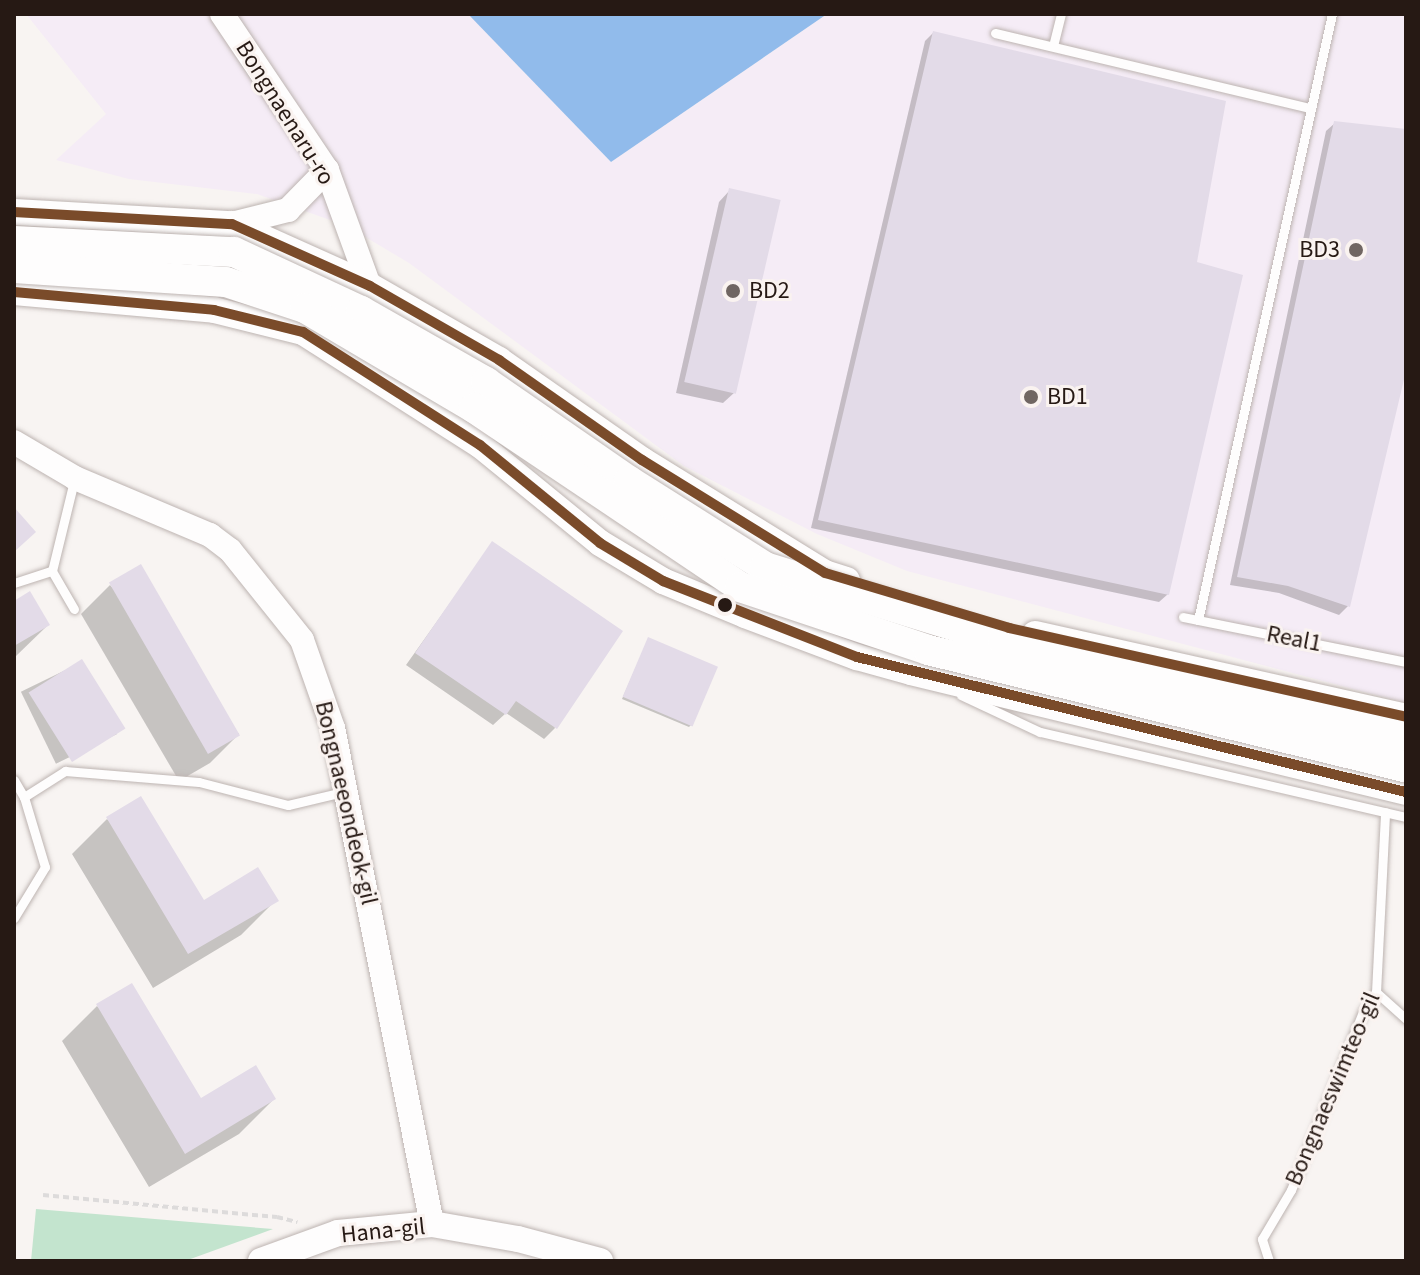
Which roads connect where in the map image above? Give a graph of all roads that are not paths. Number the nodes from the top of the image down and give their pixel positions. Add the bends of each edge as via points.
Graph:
1 (222, 14) edge
2 (1061, 14) edge
3 (1332, 14) edge
4 (995, 33) dead end
5 (1053, 46) junction
6 (1311, 108) junction
7 (327, 170) junction
8 (14, 212) edge
9 (232, 224) junction
10 (14, 241) edge
11 (14, 268) edge
12 (370, 286) junction
13 (14, 292) edge
14 (407, 395) junction
15 (14, 442) edge
16 (75, 478) junction
17 (52, 571) junction
18 (14, 583) edge
19 (74, 609) dead end
20 (1183, 617) dead end
21 (1198, 620) junction
22 (1406, 662) edge
23 (911, 672) junction
24 (1406, 717) edge
25 (1406, 737) edge
26 (1406, 767) edge
27 (14, 780) edge
28 (346, 791) junction
29 (1406, 792) edge
30 (24, 797) junction
31 (1385, 812) junction
32 (1406, 817) edge
33 (14, 918) edge
34 (1376, 992) junction
35 (1406, 1019) edge
36 (432, 1224) junction
37 (261, 1261) edge
38 (600, 1261) edge
39 (1269, 1261) edge

1 - 7 street, Bongnaenaru-ro
2 - 5 lane
3 - 6 lane
4 - 5 lane
5 - 6 lane
6 - 21 lane
7 - 9 street via 288,210
7 - 12 street, Bongnaenaru-ro
8 - 9 main road
9 - 12 main road
10 - 25 highway, bridge via 234,252 361,311 486,382 765,567 1003,641
11 - 26 highway, bridge via 226,282 305,308 474,408 740,587 928,650
12 - 14 street, Bongnaenaru-ro
12 - 24 main road via 499,360 642,460 825,573 1009,628
13 - 14 main road via 214,310 303,332
14 - 23 main road via 480,445 600,543 663,581 857,657
15 - 16 street, Bongnaeeondeok-gil
16 - 17 lane
16 - 28 street, Bongnaeeondeok-gil via 210,535 230,550 302,640 333,728
17 - 18 lane
17 - 19 lane
20 - 21 lane, Real1
21 - 22 lane, Real1
23 - 29 main road
23 - 31 lane via 1040,732
27 - 30 lane
28 - 30 lane via 288,805 199,782 65,771
28 - 36 street, Bongnaeeondeok-gil
30 - 33 lane via 45,867
31 - 32 lane
31 - 34 lane, Bongnaeswimteo-gil
34 - 35 lane
34 - 39 lane, Bongnaeswimteo-gil via 1363,1012 1291,1190 1262,1239
36 - 37 main road, Hana-gil via 338,1233
36 - 38 main road, Hana-gil

